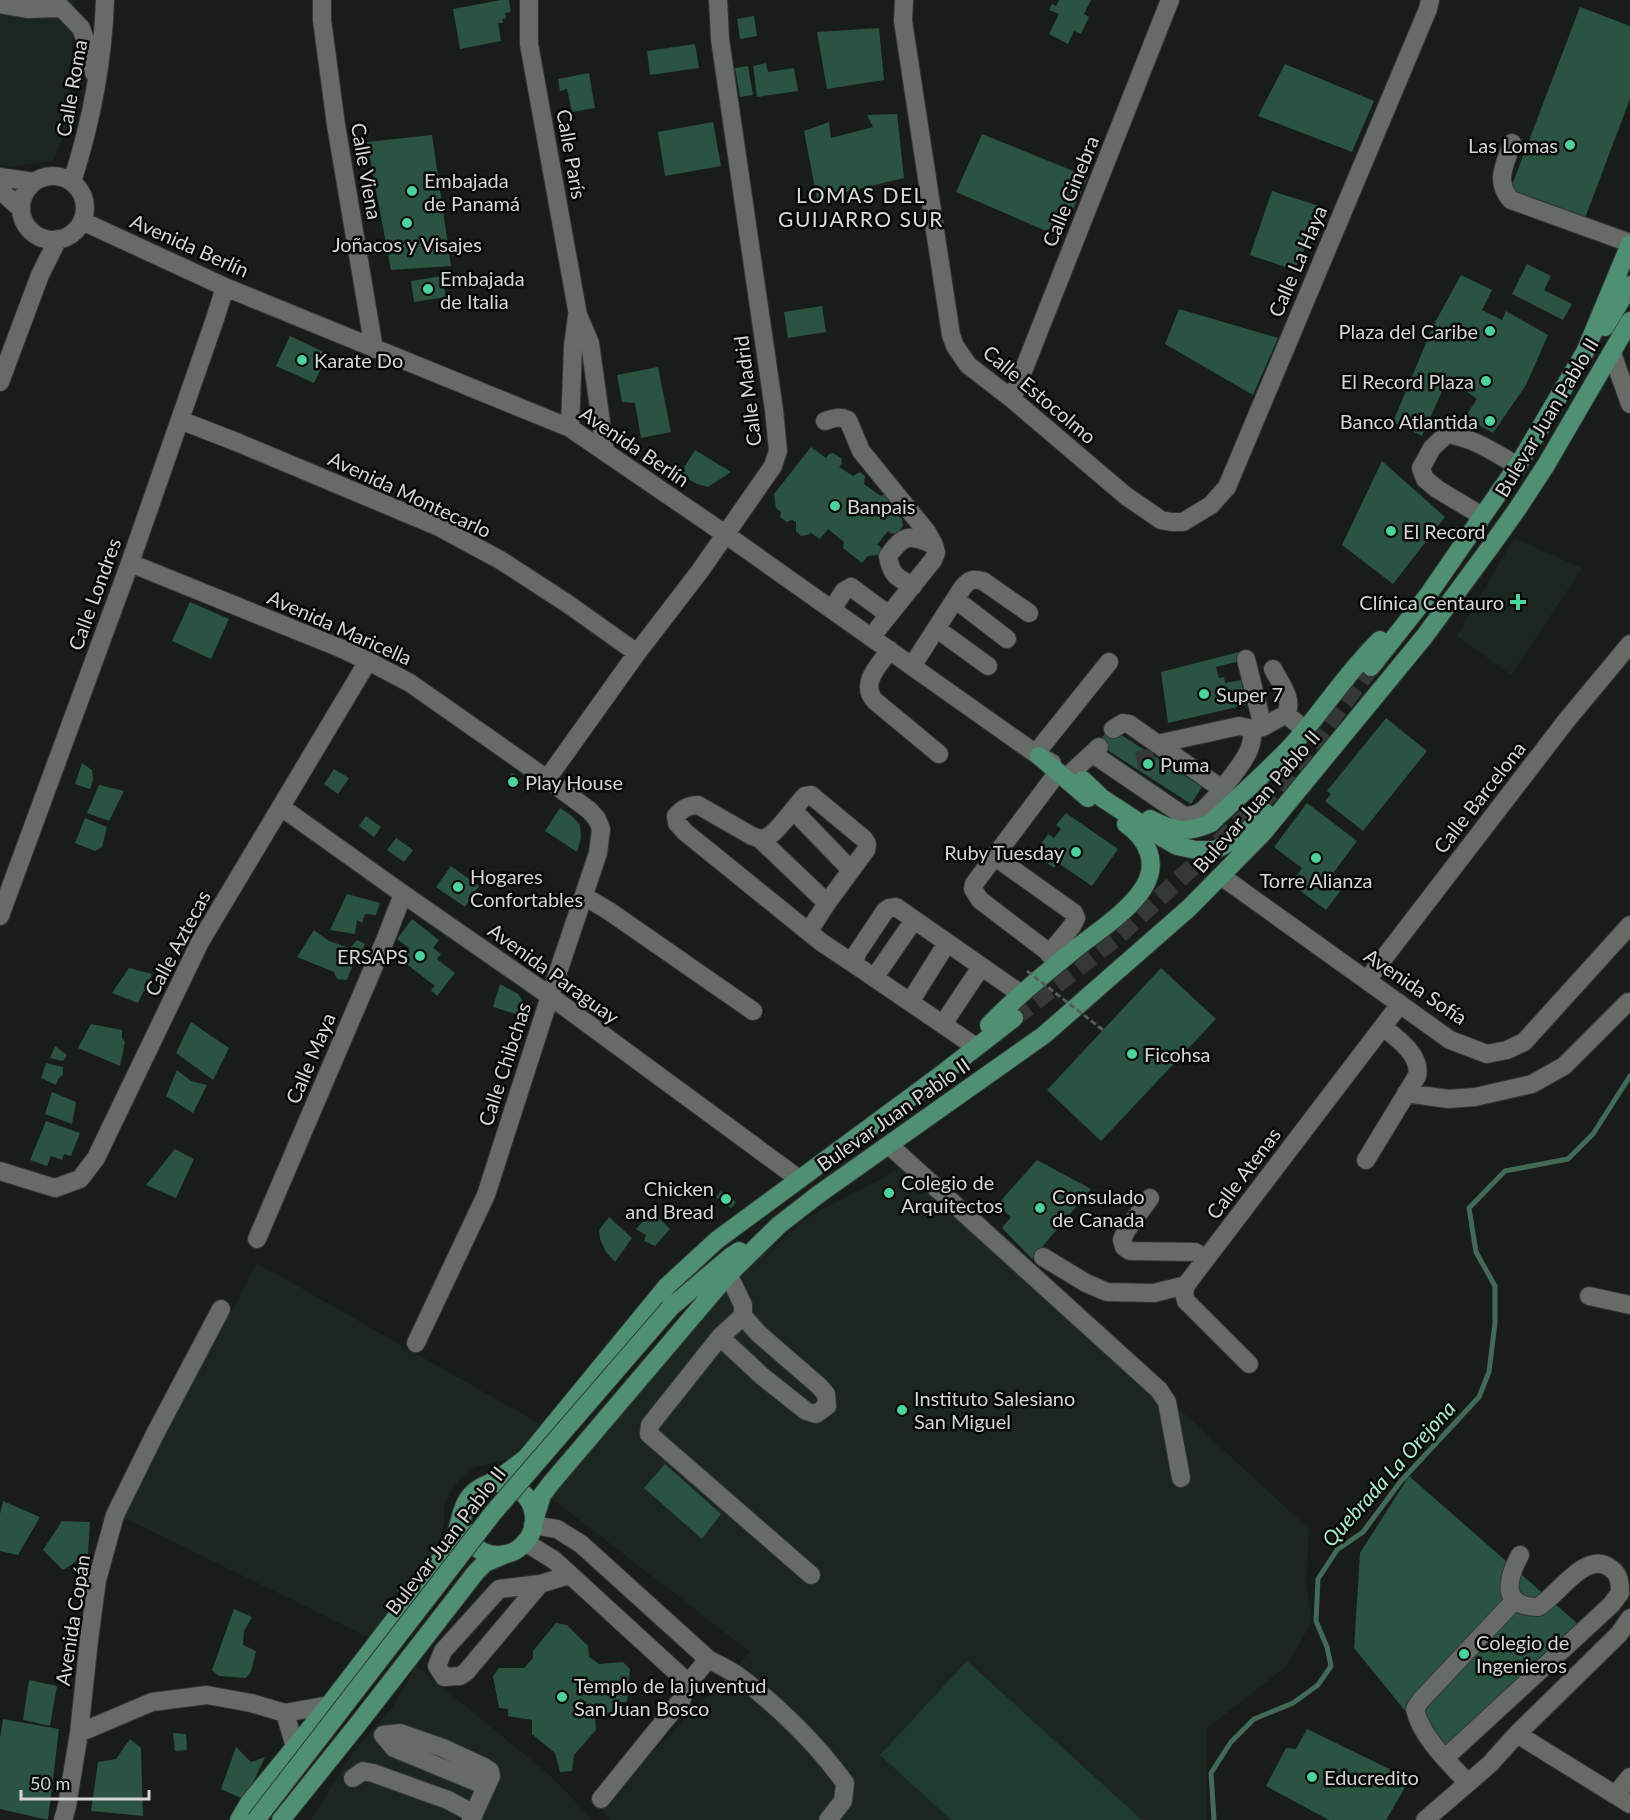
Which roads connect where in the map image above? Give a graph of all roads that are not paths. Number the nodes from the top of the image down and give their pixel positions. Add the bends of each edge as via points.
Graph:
1 (105, 0) edge
2 (322, 0) edge
3 (529, 0) edge
4 (718, 0) edge
5 (904, 0) edge
6 (1170, 0) edge
7 (1430, 0) edge
8 (0, 4) edge
9 (58, 4) edge
10 (96, 84) junction
11 (1512, 143) dead end
12 (0, 177) edge
13 (34, 182) junction
14 (72, 182) junction
15 (0, 190) edge
16 (21, 209) junction
17 (82, 221) junction
18 (37, 236) junction
19 (58, 239) junction
20 (1630, 244) edge
21 (40, 275) junction
22 (1630, 285) edge
23 (225, 286) junction
24 (578, 315) junction
25 (1629, 321) edge
26 (374, 349) junction
27 (1585, 352) junction
28 (1612, 353) junction
29 (0, 382) edge
30 (1012, 399) junction
31 (1630, 404) edge
32 (180, 420) junction
33 (825, 421) dead end
34 (570, 428) junction
35 (604, 451) junction
36 (1518, 466) junction
37 (1482, 516) junction
38 (1183, 522) joint
39 (725, 534) junction
40 (934, 545) junction
41 (1491, 546) junction
42 (130, 563) junction
43 (913, 586) junction
44 (1428, 595) junction
45 (955, 599) junction
46 (832, 609) junction
47 (1029, 613) dead end
48 (889, 615) junction
49 (937, 628) junction
50 (872, 636) junction
51 (1007, 639) dead end
52 (1630, 644) edge
53 (890, 650) junction
54 (637, 653) junction
55 (1246, 659) dead end
56 (368, 661) junction
57 (1109, 662) dead end
58 (912, 666) junction
59 (988, 666) dead end
60 (1371, 667) tunnel mouth
61 (1273, 669) dead end
62 (1286, 714) junction
63 (1258, 728) junction
64 (1113, 729) dead end
65 (1305, 730) junction
66 (1148, 743) junction
67 (939, 754) dead end
68 (1037, 755) junction
69 (1071, 775) junction
70 (1149, 777) tunnel mouth
71 (548, 778) junction
72 (1222, 789) junction
73 (1164, 801) junction
74 (281, 807) junction
75 (793, 810) junction
76 (1152, 820) junction
77 (760, 839) junction
78 (994, 856) junction
79 (851, 870) junction
80 (1221, 876) junction
81 (403, 894) junction
82 (584, 896) junction
83 (827, 903) junction
84 (0, 916) edge
85 (914, 920) junction
86 (1630, 926) edge
87 (809, 931) junction
88 (947, 943) junction
89 (1055, 958) junction
90 (857, 966) junction
91 (981, 967) junction
92 (874, 978) junction
93 (1367, 980) junction
94 (1021, 994) junction
95 (550, 996) junction
96 (910, 1002) junction
97 (1628, 1002) dead end
98 (1400, 1004) junction
99 (753, 1011) dead end
100 (1014, 1018) tunnel mouth
101 (943, 1024) junction
102 (1383, 1026) junction
103 (968, 1051) junction
104 (1406, 1093) junction
105 (889, 1144) junction
106 (1366, 1160) dead end
107 (0, 1171) edge
108 (799, 1179) junction
109 (1150, 1198) dead end
110 (755, 1212) junction
111 (779, 1225) junction
112 (257, 1239) dead end
113 (1043, 1257) dead end
114 (1206, 1259) junction
115 (727, 1276) junction
116 (1186, 1285) junction
117 (1589, 1296) dead end
118 (675, 1303) junction
119 (1630, 1305) edge
120 (221, 1309) dead end
121 (743, 1316) junction
122 (720, 1338) junction
123 (416, 1343) dead end
124 (1249, 1364) dead end
125 (1181, 1478) dead end
126 (486, 1485) junction
127 (462, 1512) junction
128 (533, 1523) junction
129 (525, 1542) junction
130 (506, 1554) junction
131 (1520, 1555) dead end
132 (570, 1575) junction
133 (811, 1575) dead end
134 (540, 1584) junction
135 (1515, 1600) junction
136 (1630, 1618) edge
137 (1588, 1625) junction
138 (1610, 1643) junction
139 (708, 1659) junction
140 (685, 1680) junction
141 (328, 1705) junction
142 (285, 1713) junction
143 (79, 1733) junction
144 (1517, 1734) junction
145 (295, 1747) junction
146 (1445, 1758) junction
147 (1630, 1777) edge
148 (353, 1778) dead end
149 (489, 1781) junction
150 (1467, 1782) junction
151 (601, 1799) dead end
152 (1623, 1799) edge
153 (473, 1817) edge
154 (63, 1820) edge
155 (239, 1820) edge
156 (256, 1820) edge
157 (281, 1820) edge
158 (828, 1820) edge
159 (1425, 1820) edge

1 - 10 street, Calle Roma
2 - 26 street, Calle Viena via 336,125
3 - 24 street, Calle París via 529,44
4 - 39 street, Calle Madrid via 720,39 778,451 773,466
5 - 30 street, Calle Estocolmo via 903,21 951,335 968,365
6 - 30 street, Calle Ginebra
7 - 38 street, Calle La Haya via 1227,487 1211,505
8 - 9 street via 27,9
9 - 10 street via 81,28
10 - 14 street, Calle Roma
11 - 20 street via 1501,178 1503,191 1511,200
12 - 13 street
13 - 14 street via 53,176
13 - 16 street via 27,189
14 - 17 street via 82,196
15 - 16 street
16 - 18 street via 23,220
17 - 19 street via 68,236
17 - 23 street, Avenida Berlín
18 - 19 street
18 - 21 street
19 - 21 street
20 - 27 main road, Bulevar Juan Pablo II
21 - 29 street
22 - 27 main road, Bulevar Juan Pablo II
23 - 26 street, Avenida Berlín
23 - 32 street, Calle Londres
24 - 34 street, Calle París
24 - 35 street, Calle París via 590,343
25 - 28 main road, Bulevar Juan Pablo II
26 - 34 street, Avenida Berlín
27 - 36 main road, Bulevar Juan Pablo II
28 - 31 street
28 - 41 main road, Bulevar Juan Pablo II via 1546,465
30 - 38 street, Calle Estocolmo via 1126,496 1161,520
32 - 42 street, Calle Londres
32 - 54 street, Avenida Montecarlo via 439,527 502,561
33 - 40 street via 837,417 848,420 861,452
34 - 35 street, Avenida Berlín
35 - 39 street, Avenida Berlín
36 - 37 main road, Bulevar Juan Pablo II
36 - 37 street via 1459,436 1447,434 1432,448 1421,468 1425,479
37 - 44 main road, Bulevar Juan Pablo II
39 - 46 street, Avenida Berlín
39 - 54 street, Calle Madrid
40 - 43 street via 933,560
40 - 43 street via 909,537 899,540 888,556 893,574
41 - 69 main road via 1268,811 1243,835 1215,850 1177,846
41 - 80 main road, Bulevar Juan Pablo II via 1409,655 1262,834
42 - 56 street, Avenida Maricella
42 - 84 street, Calle Londres
43 - 48 street
44 - 60 main road, Bulevar Juan Pablo II
44 - 65 main road via 1363,657
45 - 47 street via 970,580 976,579
45 - 49 street
45 - 51 street
46 - 48 street via 851,587
46 - 50 street, Avenida Berlín
48 - 50 street
49 - 58 street
49 - 59 street
50 - 53 street, Avenida Berlín
52 - 93 street, Calle Barcelona
53 - 58 street, Avenida Berlín
53 - 67 street via 869,681 868,692
54 - 71 street, Calle Madrid
55 - 63 street
56 - 71 street, Avenida Maricella via 410,683
56 - 74 street, Calle Aztecas
57 - 68 street
58 - 68 street, Avenida Berlín
61 - 62 street via 1288,696 1290,707
62 - 63 street
62 - 65 street
63 - 66 street via 1239,726
63 - 72 street via 1248,752
64 - 66 street via 1130,724
65 - 76 main road via 1210,823 1184,831
66 - 72 street
68 - 69 main road
69 - 73 street via 1097,750
69 - 76 main road
69 - 78 street
69 - 89 main road via 1088,797 1144,840 1150,852 1150,870 1135,899 1108,923
70 - 73 street
71 - 82 street, Calle Chibchas via 589,810 601,829
72 - 73 street via 1195,815 1184,816
73 - 76 street
74 - 81 street, Avenida Paraguay
74 - 107 street, Calle Aztecas via 200,942 96,1158 80,1179 55,1188
75 - 77 street via 773,833
75 - 79 street
75 - 79 street via 805,796 811,795 864,839 866,850
77 - 83 street
77 - 87 street via 698,805 690,805 676,816 685,832
78 - 89 street via 974,884 975,894
78 - 89 street via 1074,913 1076,918
79 - 83 street
80 - 93 street, Avenida Sofía
80 - 105 main road, Bulevar Juan Pablo II via 1044,1035
81 - 95 street, Avenida Paraguay
81 - 112 street, Calle Maya
82 - 95 street, Calle Chibchas
82 - 99 street
83 - 87 street
85 - 88 street
85 - 90 street via 896,907 885,911 857,953
85 - 92 street
86 - 98 street, Avenida Sofía via 1524,1041 1507,1050 1487,1054 1450,1040
87 - 90 street
88 - 91 street
88 - 96 street
89 - 94 main road
90 - 92 street
91 - 94 street
91 - 101 street
92 - 96 street
93 - 98 street, Avenida Sofía
94 - 103 main road
95 - 108 street, Avenida Paraguay
95 - 123 street, Calle Chibchas via 486,1194
96 - 101 street
97 - 104 street via 1564,1065 1532,1084 1448,1099
98 - 102 street, Calle Atenas
100 - 103 main road, Bulevar Juan Pablo II
101 - 103 street
102 - 104 street via 1417,1062 1417,1076
102 - 114 street, Calle Atenas
103 - 108 main road, Bulevar Juan Pablo II
104 - 106 street
105 - 111 main road, Bulevar Juan Pablo II
105 - 125 street via 1159,1390 1167,1402
108 - 110 main road, Bulevar Juan Pablo II
109 - 114 street via 1126,1231 1124,1247 1130,1251 1195,1252
110 - 118 main road, Bulevar Juan Pablo II via 720,1247
110 - 126 main road, Bulevar Juan Pablo II via 717,1240 667,1286 526,1458
111 - 115 main road, Bulevar Juan Pablo II
111 - 118 main road, Bulevar Juan Pablo II via 730,1257
113 - 116 street via 1107,1292 1154,1293
114 - 116 street, Calle Atenas
115 - 121 street via 743,1305
115 - 128 main road, Bulevar Juan Pablo II via 552,1482 542,1495
116 - 124 street via 1186,1301
117 - 119 street
118 - 156 main road, Bulevar Juan Pablo II, bridge via 493,1513
120 - 143 street, Avenida Copán via 115,1515 98,1580
121 - 122 street
121 - 122 street via 819,1386 826,1394 827,1406 816,1414 806,1411
122 - 133 street via 650,1425 649,1434
126 - 127 main road via 475,1491
126 - 128 main road via 498,1482 521,1490 533,1509
127 - 130 main road via 466,1536 474,1546 495,1555
127 - 141 main road, Bulevar Juan Pablo II via 447,1551
128 - 129 main road
128 - 139 street via 557,1529 581,1544
129 - 130 main road
129 - 132 street
130 - 157 main road via 485,1563 476,1572
131 - 135 street via 1510,1579
132 - 134 street
132 - 140 street
134 - 134 street via 499,1589 443,1651 437,1666 441,1674 460,1676 466,1672
135 - 137 street via 1538,1607 1579,1570 1602,1563 1612,1568 1620,1580 1620,1593
135 - 146 street via 1415,1709 1421,1727
136 - 138 street
137 - 138 street
137 - 146 street
138 - 144 street
139 - 140 street via 691,1680
139 - 158 street via 735,1673 768,1700 833,1767 845,1784 843,1802
140 - 151 street via 682,1699
141 - 142 street
141 - 145 main road, Bulevar Juan Pablo II
142 - 143 street via 207,1695 152,1702
142 - 145 street
143 - 154 street, Avenida Copán
144 - 150 street
144 - 152 street
145 - 155 main road, Bulevar Juan Pablo II
146 - 150 street
147 - 152 street
148 - 153 street via 363,1771 373,1773 448,1800
149 - 149 street via 490,1771 443,1748 400,1733 383,1735 394,1748
149 - 153 street
150 - 159 street

